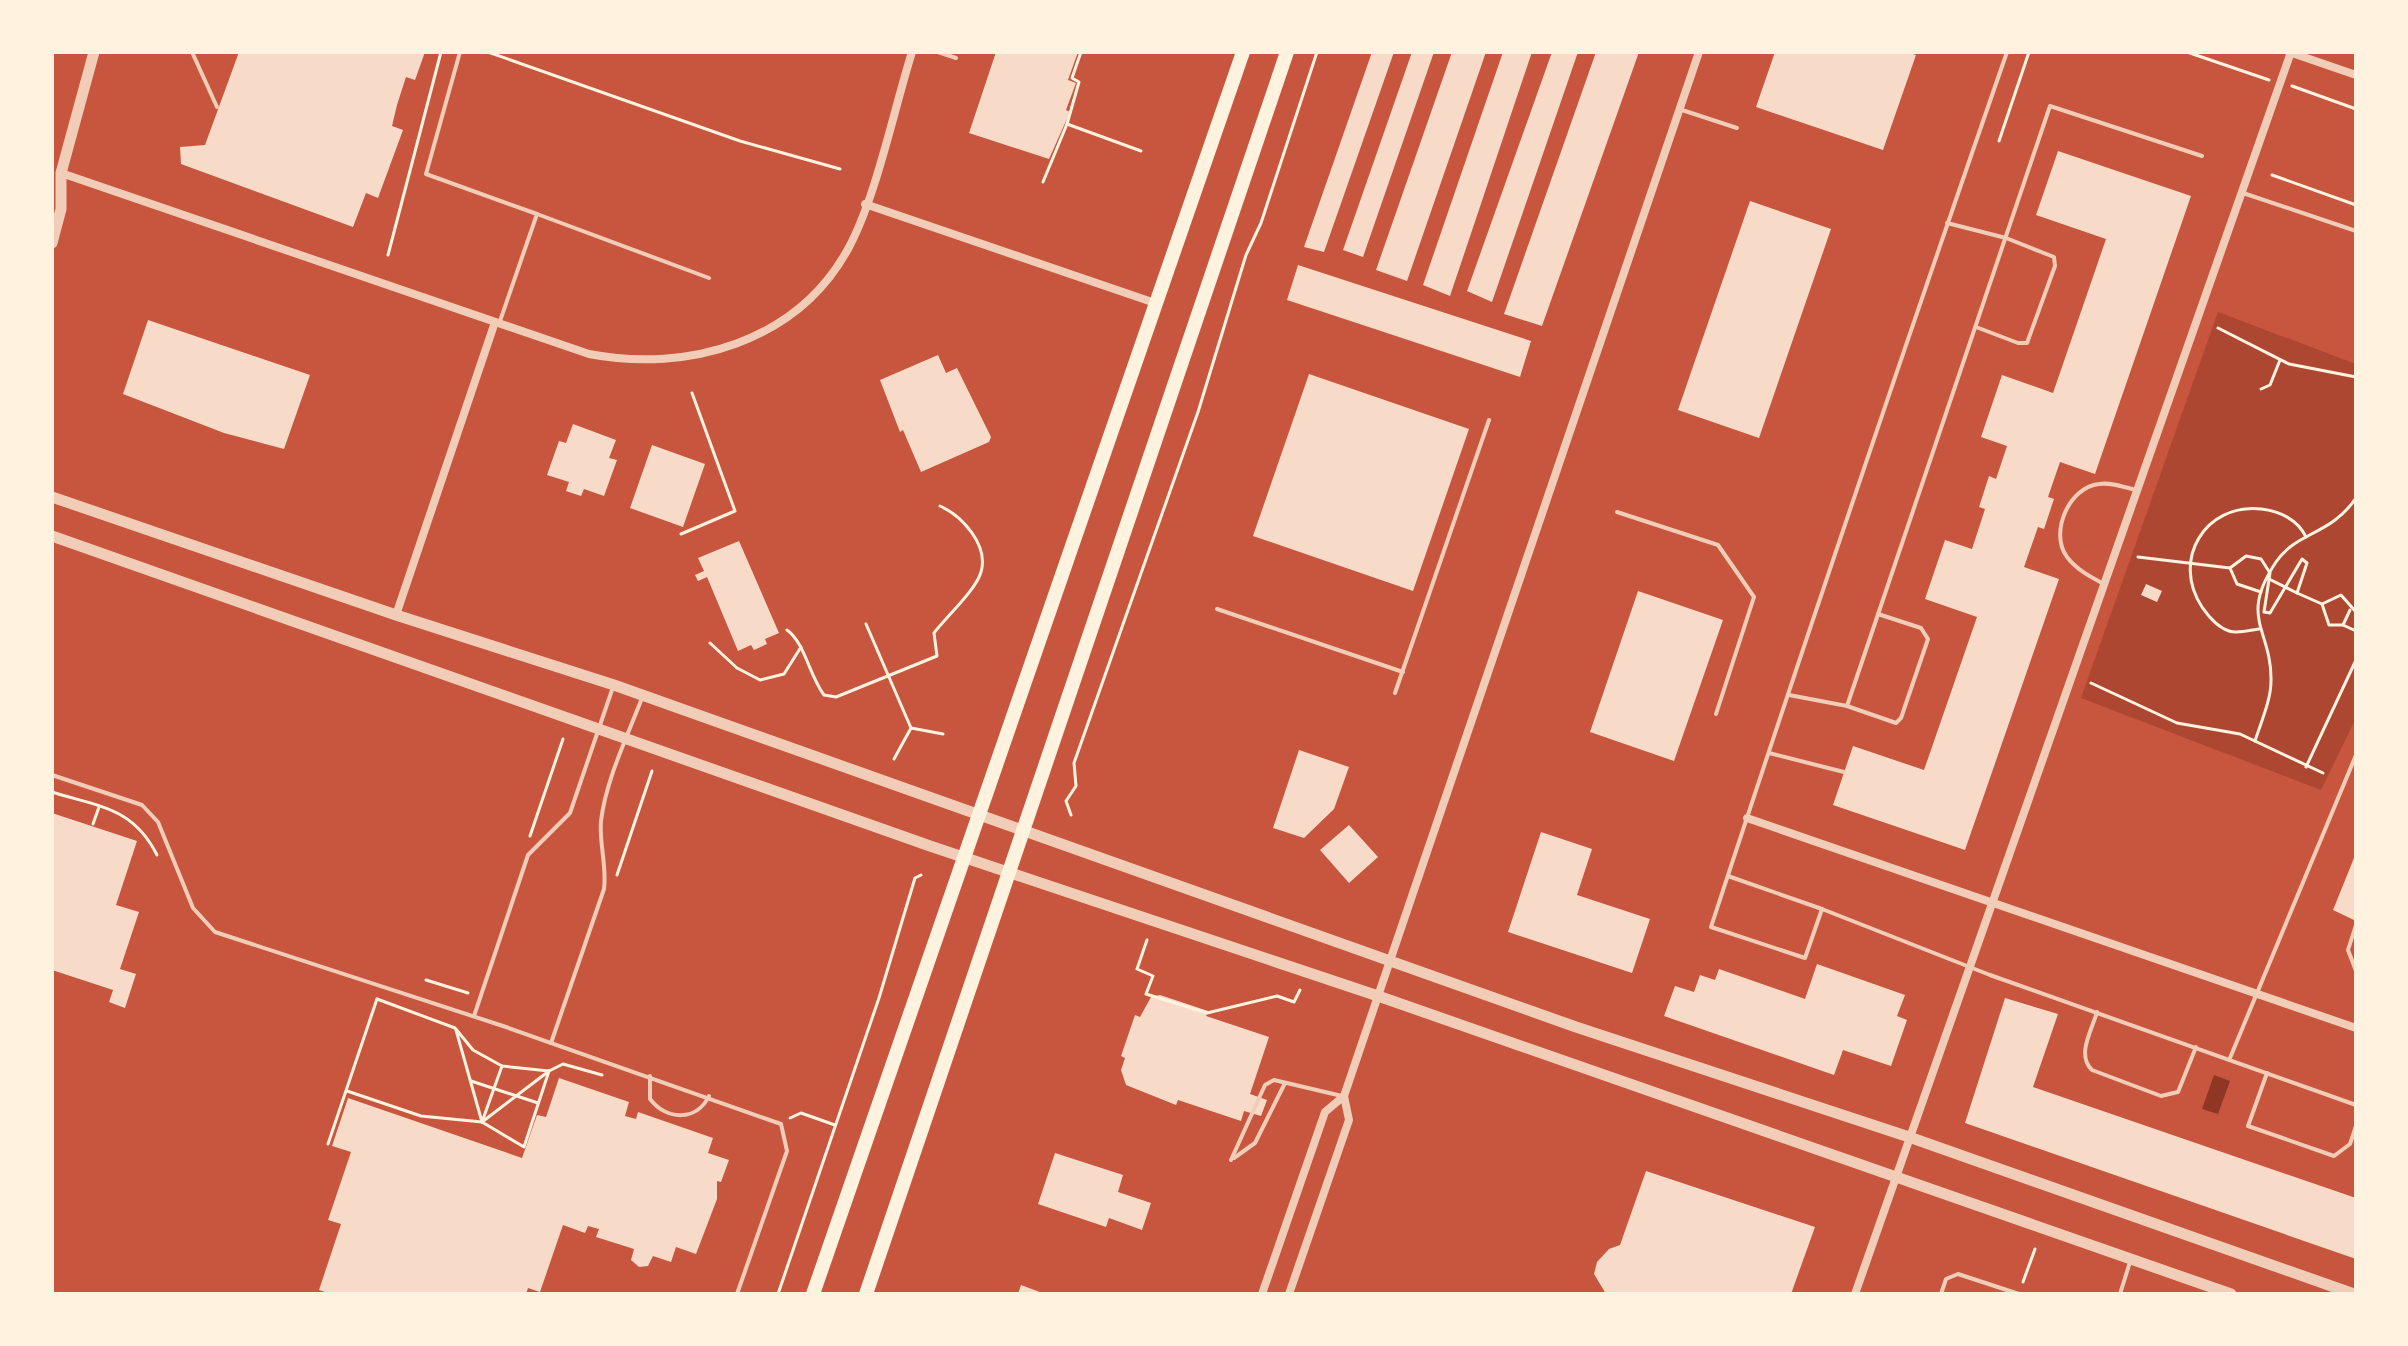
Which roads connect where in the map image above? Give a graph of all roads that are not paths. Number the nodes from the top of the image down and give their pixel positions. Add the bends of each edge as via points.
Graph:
1 (94, 52) edge
2 (192, 52) edge
3 (460, 52) edge
4 (912, 52) edge
5 (938, 52) edge
6 (1243, 52) edge
7 (1287, 52) edge
8 (1699, 52) edge
9 (2007, 52) edge
10 (2290, 52) edge
11 (956, 58) dead end
12 (2356, 75) edge
13 (217, 107) dead end
14 (1679, 109) junction
15 (1737, 128) dead end
16 (2202, 156) dead end
17 (56, 178) edge
18 (2240, 192) junction
19 (865, 204) junction
20 (537, 214) junction
21 (1947, 223) junction
22 (2356, 231) edge
23 (2006, 238) junction
24 (52, 243) edge
25 (709, 278) dead end
26 (1158, 304) junction
27 (497, 323) junction
28 (1975, 327) junction
29 (1489, 420) dead end
30 (2137, 491) junction
31 (52, 497) edge
32 (1617, 512) dead end
33 (52, 536) edge
34 (2104, 584) junction
35 (1217, 609) dead end
36 (1877, 614) junction
37 (396, 615) junction
38 (1403, 672) junction
39 (614, 685) junction
40 (1395, 693) dead end
41 (1789, 695) junction
42 (642, 696) junction
43 (1847, 706) junction
44 (1716, 714) dead end
45 (599, 731) junction
46 (626, 740) junction
47 (1769, 753) junction
48 (2356, 755) edge
49 (1844, 772) dead end
50 (52, 775) edge
51 (978, 813) junction
52 (1747, 818) junction
53 (1026, 830) junction
54 (962, 857) junction
55 (1011, 872) junction
56 (1728, 876) junction
57 (1993, 904) junction
58 (1822, 909) junction
59 (2356, 925) edge
60 (1390, 961) junction
61 (1970, 966) junction
62 (2356, 971) edge
63 (2255, 995) junction
64 (1378, 996) junction
65 (2097, 1012) junction
66 (474, 1016) junction
67 (2356, 1028) edge
68 (551, 1043) junction
69 (2196, 1047) junction
70 (2230, 1058) junction
71 (2267, 1073) junction
72 (650, 1076) junction
73 (1285, 1083) junction
74 (709, 1096) junction
75 (1344, 1096) junction
76 (2356, 1105) edge
77 (2356, 1126) edge
78 (1909, 1137) junction
79 (1896, 1176) junction
80 (2131, 1259) junction
81 (737, 1294) edge
82 (813, 1294) edge
83 (866, 1294) edge
84 (1262, 1294) edge
85 (1289, 1294) edge
86 (1855, 1294) edge
87 (1941, 1294) edge
88 (2020, 1294) edge
89 (2120, 1294) edge
90 (2231, 1294) edge
91 (2354, 1294) edge

1 - 17 street
2 - 13 lane
3 - 20 lane via 426,174
4 - 19 street
5 - 11 lane
6 - 26 highway
7 - 53 highway
8 - 14 street
9 - 21 lane
10 - 12 street
10 - 18 street
14 - 15 lane
14 - 60 street
16 - 23 lane via 2050,106
17 - 24 street via 61,209
17 - 27 street
18 - 22 lane
18 - 30 street
19 - 26 street
19 - 27 street via 849,247 824,284 779,322 699,357 611,358
20 - 25 lane
20 - 27 lane
21 - 23 lane
21 - 41 lane
23 - 28 lane
23 - 28 lane via 2054,257 2033,336 2018,343
26 - 51 highway
27 - 37 street
28 - 36 lane
29 - 38 lane
30 - 34 street
30 - 34 lane via 2097,483 2079,492 2065,513 2059,535 2066,556
31 - 37 street
32 - 44 lane via 1718,545 1754,597
33 - 45 street
34 - 57 street
35 - 38 lane
36 - 43 lane
36 - 43 lane via 1921,628 1928,639 1896,723
37 - 39 street
38 - 40 lane
39 - 42 street
39 - 45 lane
41 - 43 lane
41 - 47 lane
42 - 46 lane
42 - 51 street
45 - 46 street
45 - 66 lane via 570,813 528,855
46 - 54 street
46 - 68 lane via 602,815 604,889
47 - 49 lane
47 - 52 lane
48 - 63 lane
50 - 66 lane via 142,805 158,822 193,908 215,932
51 - 53 street
51 - 54 highway
52 - 56 lane
52 - 57 street
53 - 55 highway
53 - 60 street
54 - 55 street
54 - 82 highway
55 - 64 street
55 - 83 highway
56 - 58 lane
56 - 58 lane via 1711,927 1805,958
57 - 61 street
57 - 63 street
58 - 61 lane
59 - 62 lane via 2348,950
60 - 64 street
60 - 78 street
61 - 65 lane
61 - 78 street
63 - 67 street
63 - 70 lane
64 - 75 street
64 - 79 street
65 - 69 lane
65 - 69 lane via 2085,1063 2161,1096 2178,1092
66 - 68 lane
68 - 72 lane
69 - 70 lane
70 - 71 lane
71 - 76 lane
71 - 77 lane via 2248,1126 2334,1156 2350,1144
72 - 74 lane
72 - 74 lane via 650,1099 667,1112 695,1114
73 - 73 lane via 1274,1080 1265,1085 1231,1160 1255,1143
73 - 75 lane
74 - 81 lane via 781,1124 787,1151
75 - 84 street via 1325,1112
75 - 85 street via 1349,1120
78 - 79 street
78 - 91 street
79 - 80 street
79 - 86 street
80 - 89 lane
80 - 90 street
87 - 88 lane via 1946,1279 1958,1274

